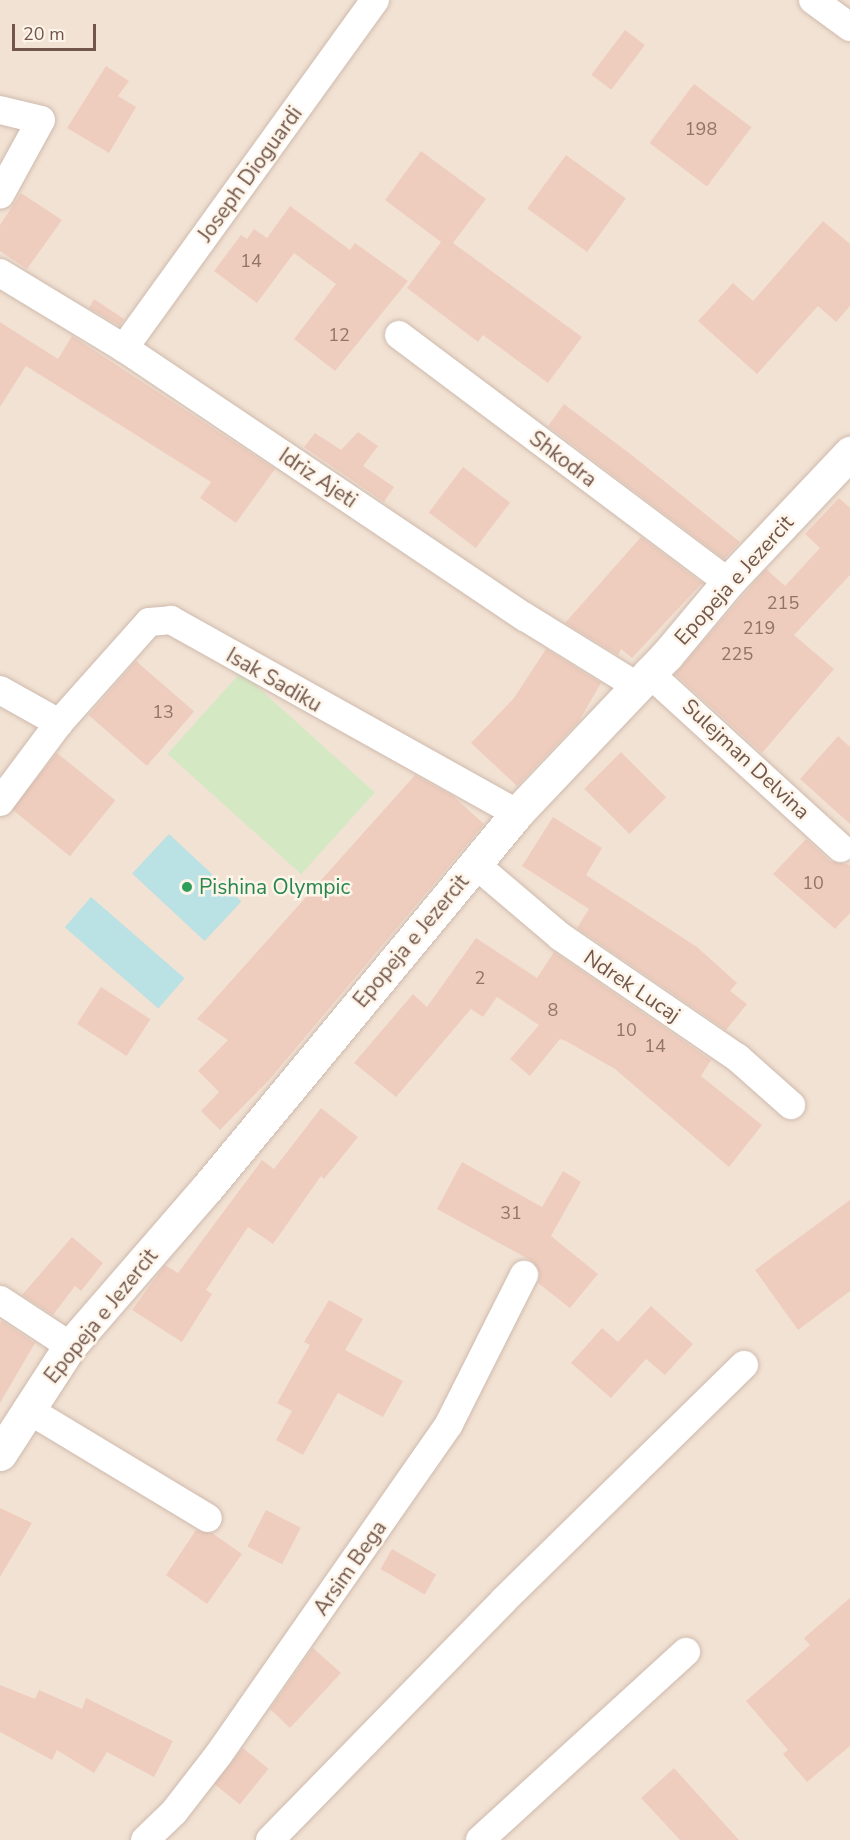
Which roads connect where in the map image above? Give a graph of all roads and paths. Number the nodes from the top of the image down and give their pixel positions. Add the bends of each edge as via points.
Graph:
1 (375, 0) edge
2 (813, 0) edge
3 (850, 27) edge
4 (0, 110) edge
5 (0, 195) edge
6 (0, 273) edge
7 (399, 335) dead end
8 (124, 348) junction
9 (846, 464) edge
10 (728, 582) junction
11 (642, 679) junction
12 (0, 690) edge
13 (59, 723) junction
14 (0, 801) edge
15 (517, 813) junction
16 (841, 848) dead end
17 (476, 865) junction
18 (791, 1105) dead end
19 (524, 1275) dead end
20 (0, 1300) edge
21 (70, 1346) junction
22 (744, 1365) dead end
23 (27, 1409) junction
24 (0, 1454) edge
25 (208, 1518) dead end
26 (686, 1652) dead end
27 (145, 1840) edge
28 (270, 1840) edge
29 (480, 1840) edge

1 - 8 street, Joseph Dioguardi
2 - 3 street
4 - 5 street via 41,120
6 - 8 street, Idriz Ajeti
7 - 10 street, Shkodra
8 - 11 street, Idriz Ajeti via 525,617
9 - 10 main road, Epopeja e Jezercit
10 - 11 main road, Epopeja e Jezercit
11 - 15 main road, Epopeja e Jezercit
11 - 16 street, Sulejman Delvina
12 - 13 street
13 - 14 street, Isak Sadiku
13 - 15 street, Isak Sadiku via 148,622 171,620
15 - 17 main road, Epopeja e Jezercit
17 - 18 street, Ndrek Lucaj via 561,937 738,1058
17 - 21 main road, Epopeja e Jezercit
19 - 27 street, Arsim Bega via 449,1424 219,1754 174,1812
20 - 21 street
21 - 23 main road, Epopeja e Jezercit
22 - 28 street via 504,1600
23 - 24 main road, Epopeja e Jezercit
23 - 25 street
26 - 29 street

